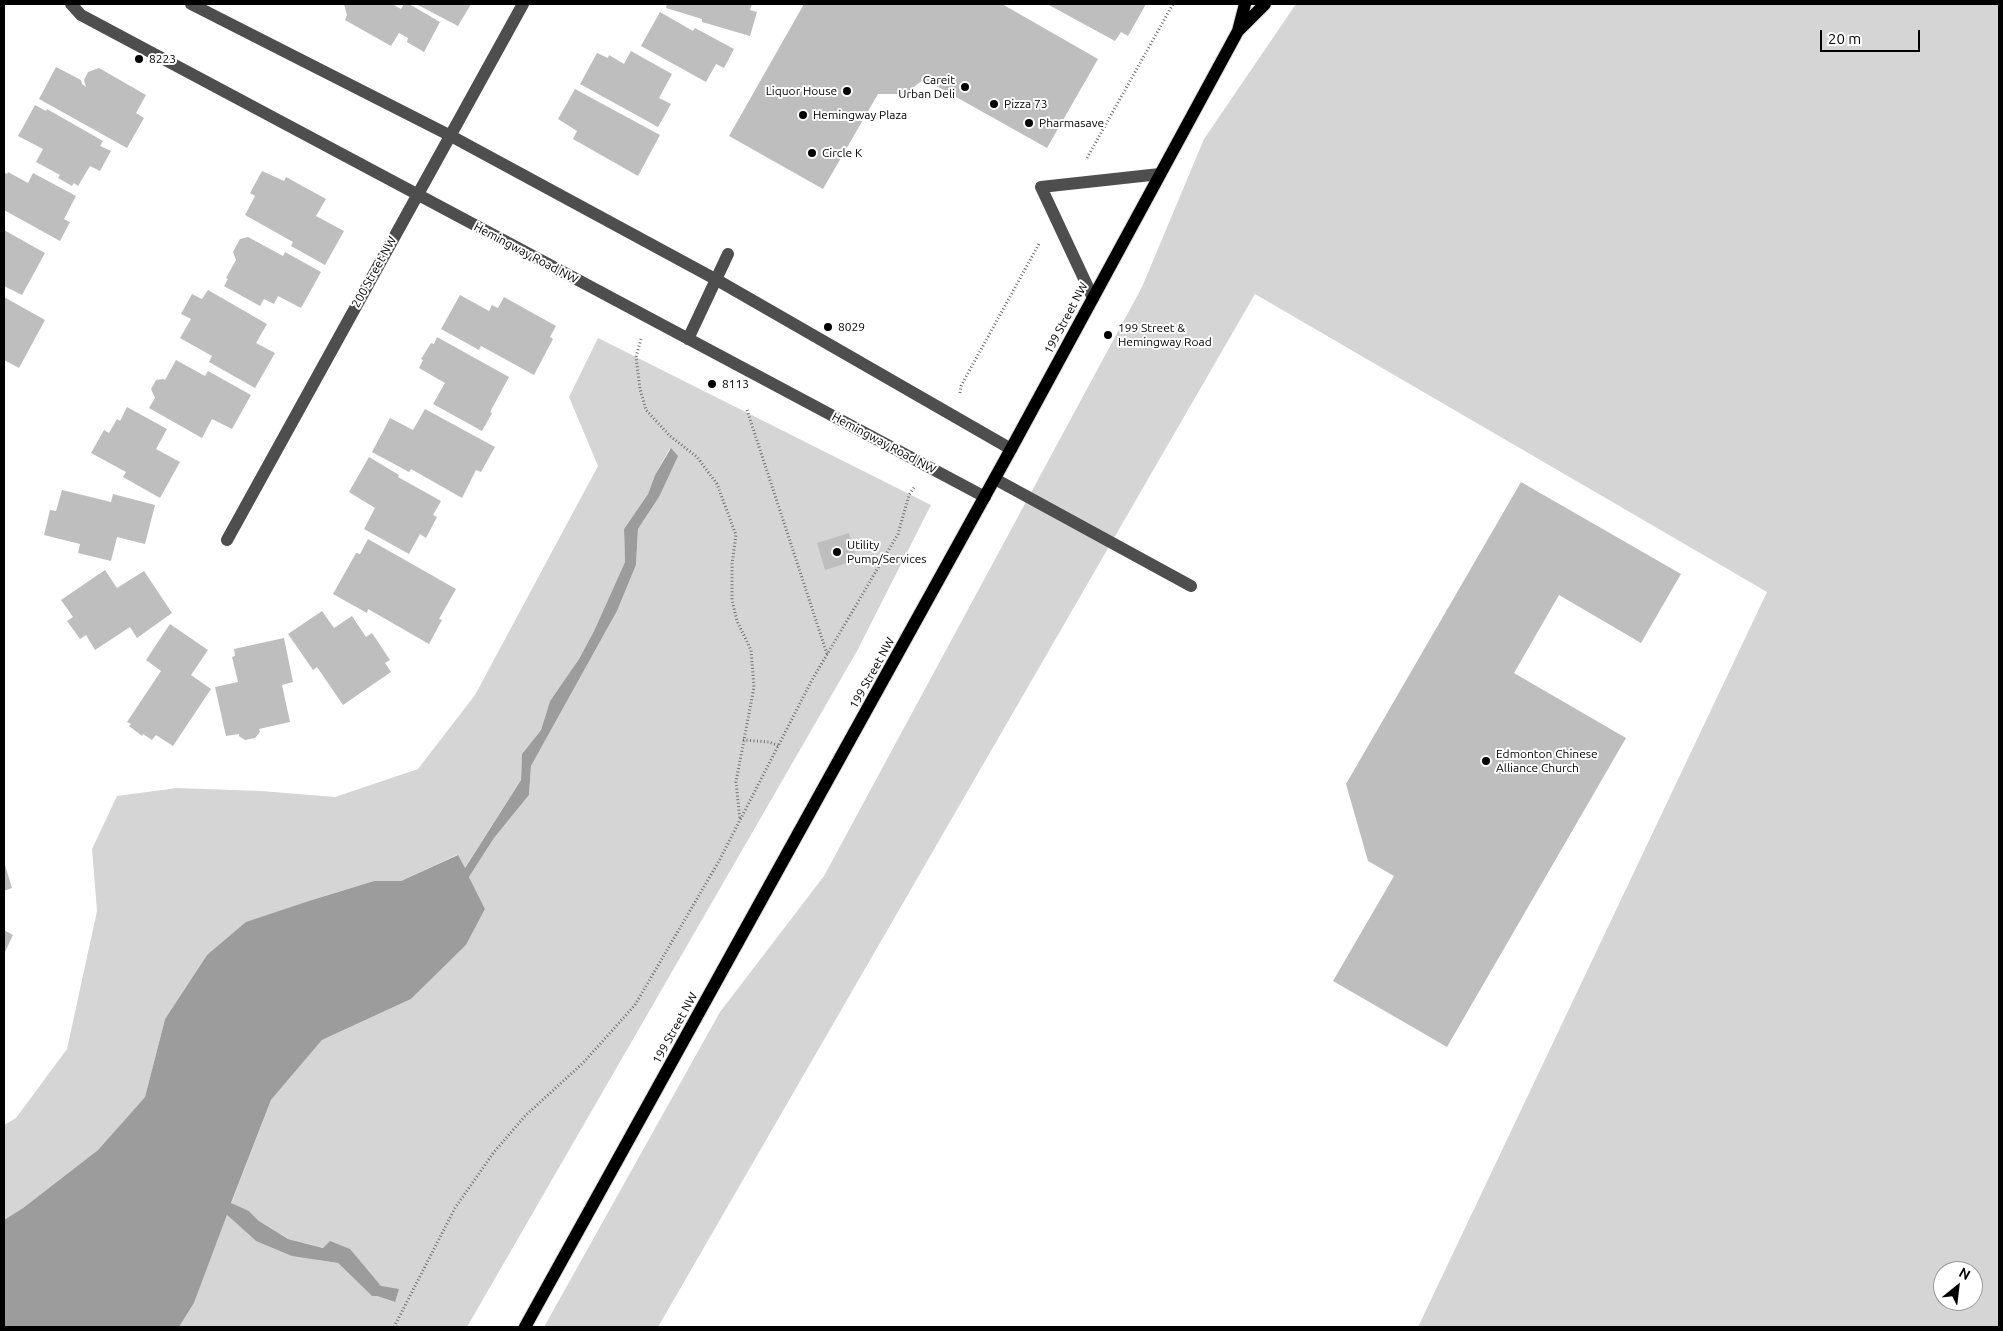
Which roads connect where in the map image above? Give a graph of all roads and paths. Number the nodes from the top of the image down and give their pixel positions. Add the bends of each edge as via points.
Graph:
1 (72, 4) edge
2 (191, 4) edge
3 (523, 4) edge
4 (1245, 4) edge
5 (1265, 4) edge
6 (1238, 30) junction
7 (451, 136) junction
8 (1160, 174) junction
9 (417, 194) junction
10 (728, 254) dead end
11 (717, 280) junction
12 (1093, 298) junction
13 (647, 318) junction
14 (688, 338) junction
15 (747, 410) dead end
16 (1011, 449) junction
17 (927, 466) junction
18 (995, 479) junction
19 (985, 497) junction
20 (227, 540) dead end
21 (1191, 586) dead end
22 (827, 654) junction
23 (744, 740) junction
24 (779, 746) junction
25 (740, 820) junction
26 (394, 1327) edge
27 (525, 1327) edge

1 - 9 street, Hemingway Road NW via 81,15
2 - 7 street
3 - 7 street, 200 Street NW
4 - 6 main road, 199 Street NW
5 - 6 main road, 199 Street NW
6 - 8 main road, 199 Street NW
7 - 9 street, 200 Street NW
7 - 11 street
8 - 12 main road, 199 Street NW
8 - 12 street via 1041,187
9 - 13 street, Hemingway Road NW
9 - 20 street, 200 Street NW
10 - 11 street
11 - 14 street
11 - 16 street
12 - 16 main road, 199 Street NW
13 - 14 street, Hemingway Road NW
13 - 23 path via 636,357 646,410 670,436 697,457 717,484 736,535 732,600 737,622 752,650 754,688
14 - 17 street, Hemingway Road NW
15 - 22 path
16 - 18 main road, 199 Street NW
17 - 19 street, Hemingway Road NW
17 - 22 path via 910,495 898,534
18 - 19 main road, 199 Street NW
18 - 21 street
19 - 27 main road, 199 Street NW
22 - 24 path
23 - 24 path
23 - 25 path via 736,782
24 - 25 path
25 - 26 path via 676,938 635,1005 582,1063 526,1115 494,1152 455,1208

